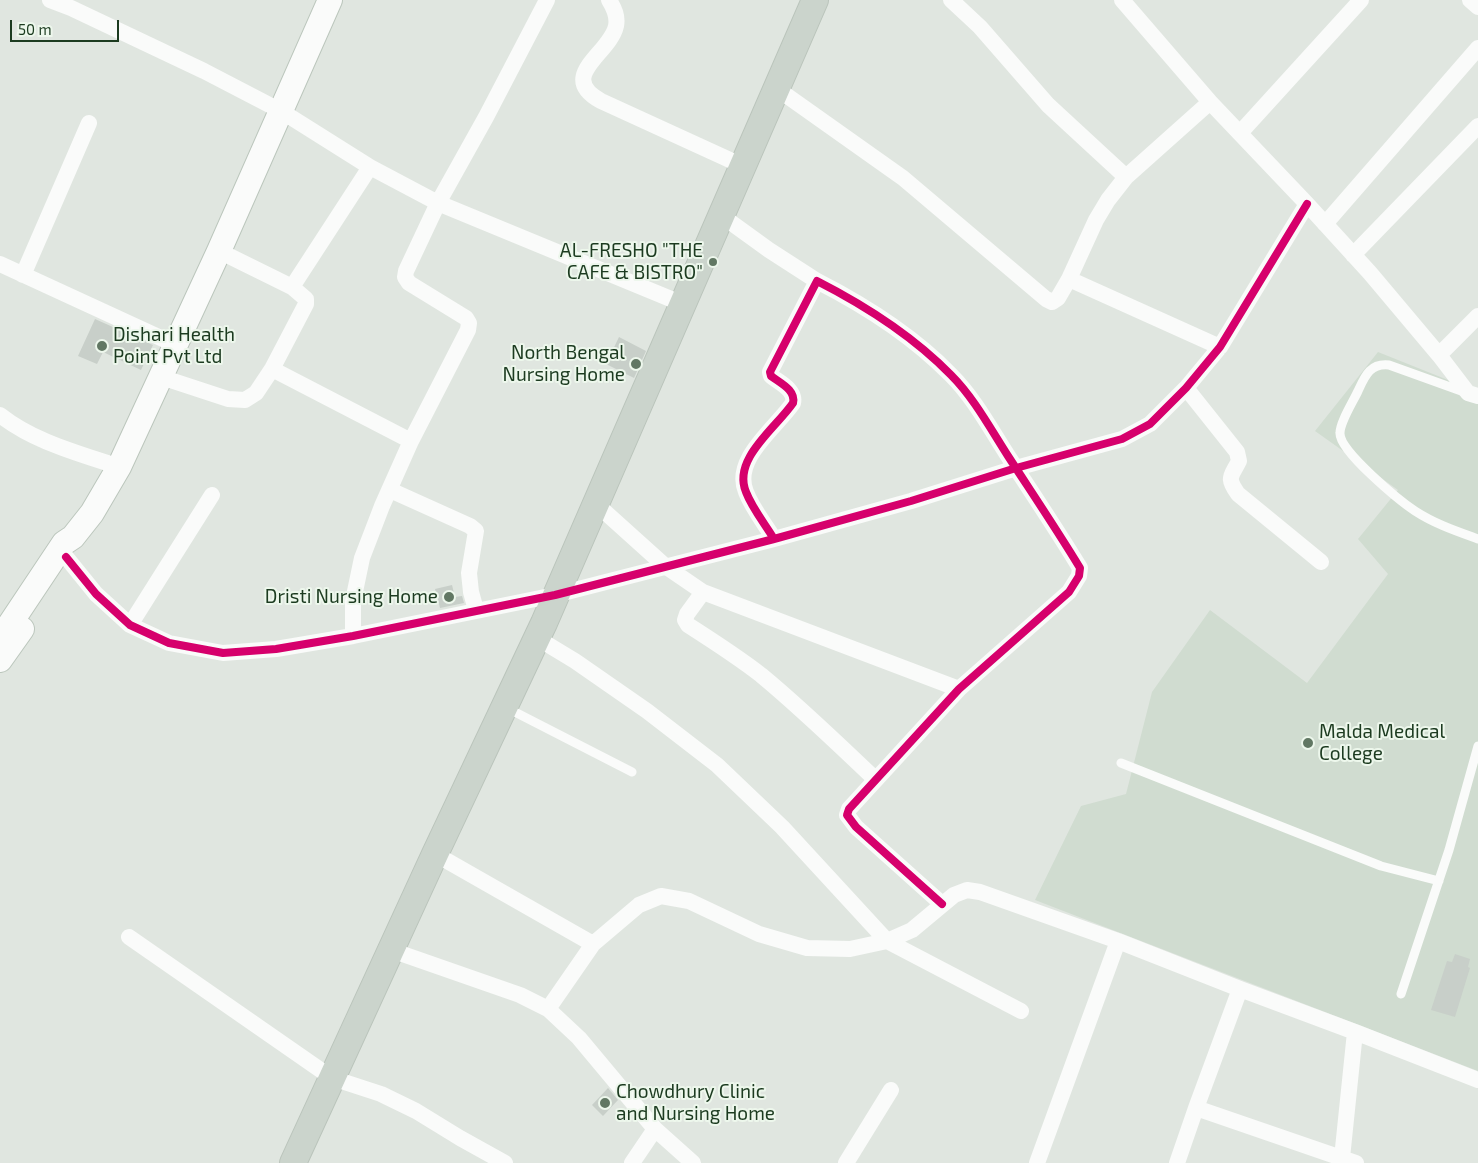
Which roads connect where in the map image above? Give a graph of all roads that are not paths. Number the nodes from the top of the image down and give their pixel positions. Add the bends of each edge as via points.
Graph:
1 (50, 0) edge
2 (330, 0) edge
3 (547, 0) edge
4 (609, 0) edge
5 (816, 0) edge
6 (951, 0) edge
7 (1122, 0) edge
8 (1361, 0) edge
9 (1470, 0) edge
10 (1478, 7) edge
11 (1478, 48) edge
12 (776, 88) junction
13 (1210, 102) junction
14 (281, 111) junction
15 (89, 123) dead end
16 (1478, 126) edge
17 (1240, 133) junction
18 (743, 166) junction
19 (370, 167) junction
20 (1126, 176) junction
21 (438, 203) junction
22 (1307, 204) junction
23 (722, 216) junction
24 (1325, 224) junction
25 (219, 251) junction
26 (1353, 255) junction
27 (0, 264) edge
28 (23, 275) junction
29 (1069, 278) junction
30 (817, 281) junction
31 (292, 287) junction
32 (683, 304) junction
33 (1478, 316) edge
34 (176, 345) junction
35 (1220, 347) junction
36 (1439, 355) junction
37 (272, 369) junction
38 (161, 377) junction
39 (1186, 388) junction
40 (1473, 395) edge
41 (0, 415) edge
42 (412, 441) junction
43 (119, 467) junction
44 (1016, 468) junction
45 (390, 490) junction
46 (212, 495) dead end
47 (595, 503) junction
48 (774, 539) junction
49 (1478, 539) edge
50 (70, 547) junction
51 (1321, 562) dead end
52 (665, 566) junction
53 (703, 592) junction
54 (555, 595) junction
55 (476, 610) junction
56 (130, 625) junction
57 (353, 636) junction
58 (537, 638) junction
59 (0, 639) edge
60 (0, 660) edge
61 (960, 689) junction
62 (505, 706) junction
63 (1478, 746) edge
64 (1121, 763) dead end
65 (632, 772) dead end
66 (875, 780) junction
67 (435, 854) junction
68 (1439, 881) junction
69 (942, 904) junction
70 (129, 937) dead end
71 (887, 941) junction
72 (1118, 941) junction
73 (593, 944) junction
74 (391, 950) junction
75 (1240, 989) junction
76 (1401, 994) dead end
77 (548, 1009) junction
78 (1021, 1011) dead end
79 (1355, 1032) junction
80 (332, 1078) junction
81 (1478, 1080) edge
82 (890, 1090) dead end
83 (1196, 1108) junction
84 (655, 1129) junction
85 (1322, 1158) edge
86 (1349, 1161) edge
87 (293, 1163) edge
88 (505, 1163) edge
89 (632, 1163) edge
90 (693, 1163) edge
91 (846, 1163) edge
92 (1037, 1163) edge
93 (1177, 1163) edge

1 - 14 street
2 - 14 street
3 - 21 street
4 - 18 street via 615,10 616,26 590,64 584,88 601,101
5 - 12 main road
6 - 20 street via 980,27 1048,105
7 - 13 street
8 - 17 street
9 - 10 street
11 - 24 street
12 - 18 main road
12 - 29 street via 903,178 1046,299 1052,302 1058,298
13 - 17 street
13 - 20 street
14 - 19 street
14 - 25 street
15 - 28 street
16 - 26 street
17 - 22 street
18 - 23 main road
19 - 21 street
19 - 31 street
20 - 29 street via 1096,220
21 - 32 street
21 - 42 street via 405,277 409,283 459,313 469,323
22 - 24 street
22 - 35 street
23 - 30 street
23 - 32 main road
24 - 26 street
25 - 31 street
25 - 34 street
26 - 36 street
27 - 28 street
28 - 34 street
29 - 35 street
30 - 44 street via 857,301 888,322 951,375 976,404
30 - 48 street via 770,372 792,393 793,403 752,452 742,479
31 - 37 street via 306,298 306,304
32 - 47 main road
33 - 36 street
34 - 38 street
35 - 39 street
36 - 40 street
37 - 38 street via 256,393 245,400 228,399
37 - 42 street
38 - 43 street
39 - 44 street via 1138,432
39 - 51 street via 1237,452 1239,461 1230,482 1238,494
40 - 49 lane via 1389,365 1374,366 1364,378 1340,434 1354,457 1410,507 1445,528
41 - 43 street via 37,438
42 - 45 street
43 - 50 street
44 - 48 street
44 - 61 street via 1080,568 1079,576 1069,592
45 - 55 street via 476,531 469,574
45 - 57 street via 362,558 353,601
46 - 56 street
47 - 52 street
47 - 54 main road
48 - 52 street
50 - 56 street via 96,594
50 - 59 street via 64,544
50 - 60 street via 25,625
52 - 53 street
52 - 54 street
53 - 61 street
53 - 66 street via 687,614 685,620 688,625 760,674
54 - 55 street
54 - 58 main road
55 - 57 street
56 - 57 street via 169,643 223,653 276,649
58 - 62 main road
58 - 71 street via 647,711 717,765 782,827
61 - 66 street
62 - 65 lane
62 - 67 main road
63 - 68 lane
64 - 68 lane via 1381,866
66 - 69 street via 849,809 847,816
67 - 73 street
67 - 74 main road
68 - 76 lane
69 - 71 street via 912,930
69 - 72 street via 967,890 980,892
70 - 80 street
71 - 73 street via 850,949 807,948 759,934 689,901 661,896 639,905
71 - 78 street
72 - 75 street
72 - 92 street
73 - 77 street
74 - 77 street via 520,994
74 - 80 main road
75 - 79 street
75 - 83 street
77 - 84 street via 578,1038
79 - 81 street
79 - 86 street
80 - 87 main road
80 - 88 street via 380,1094 416,1111
82 - 91 street
83 - 85 street
83 - 93 street
84 - 89 street
84 - 90 street
85 - 86 street

